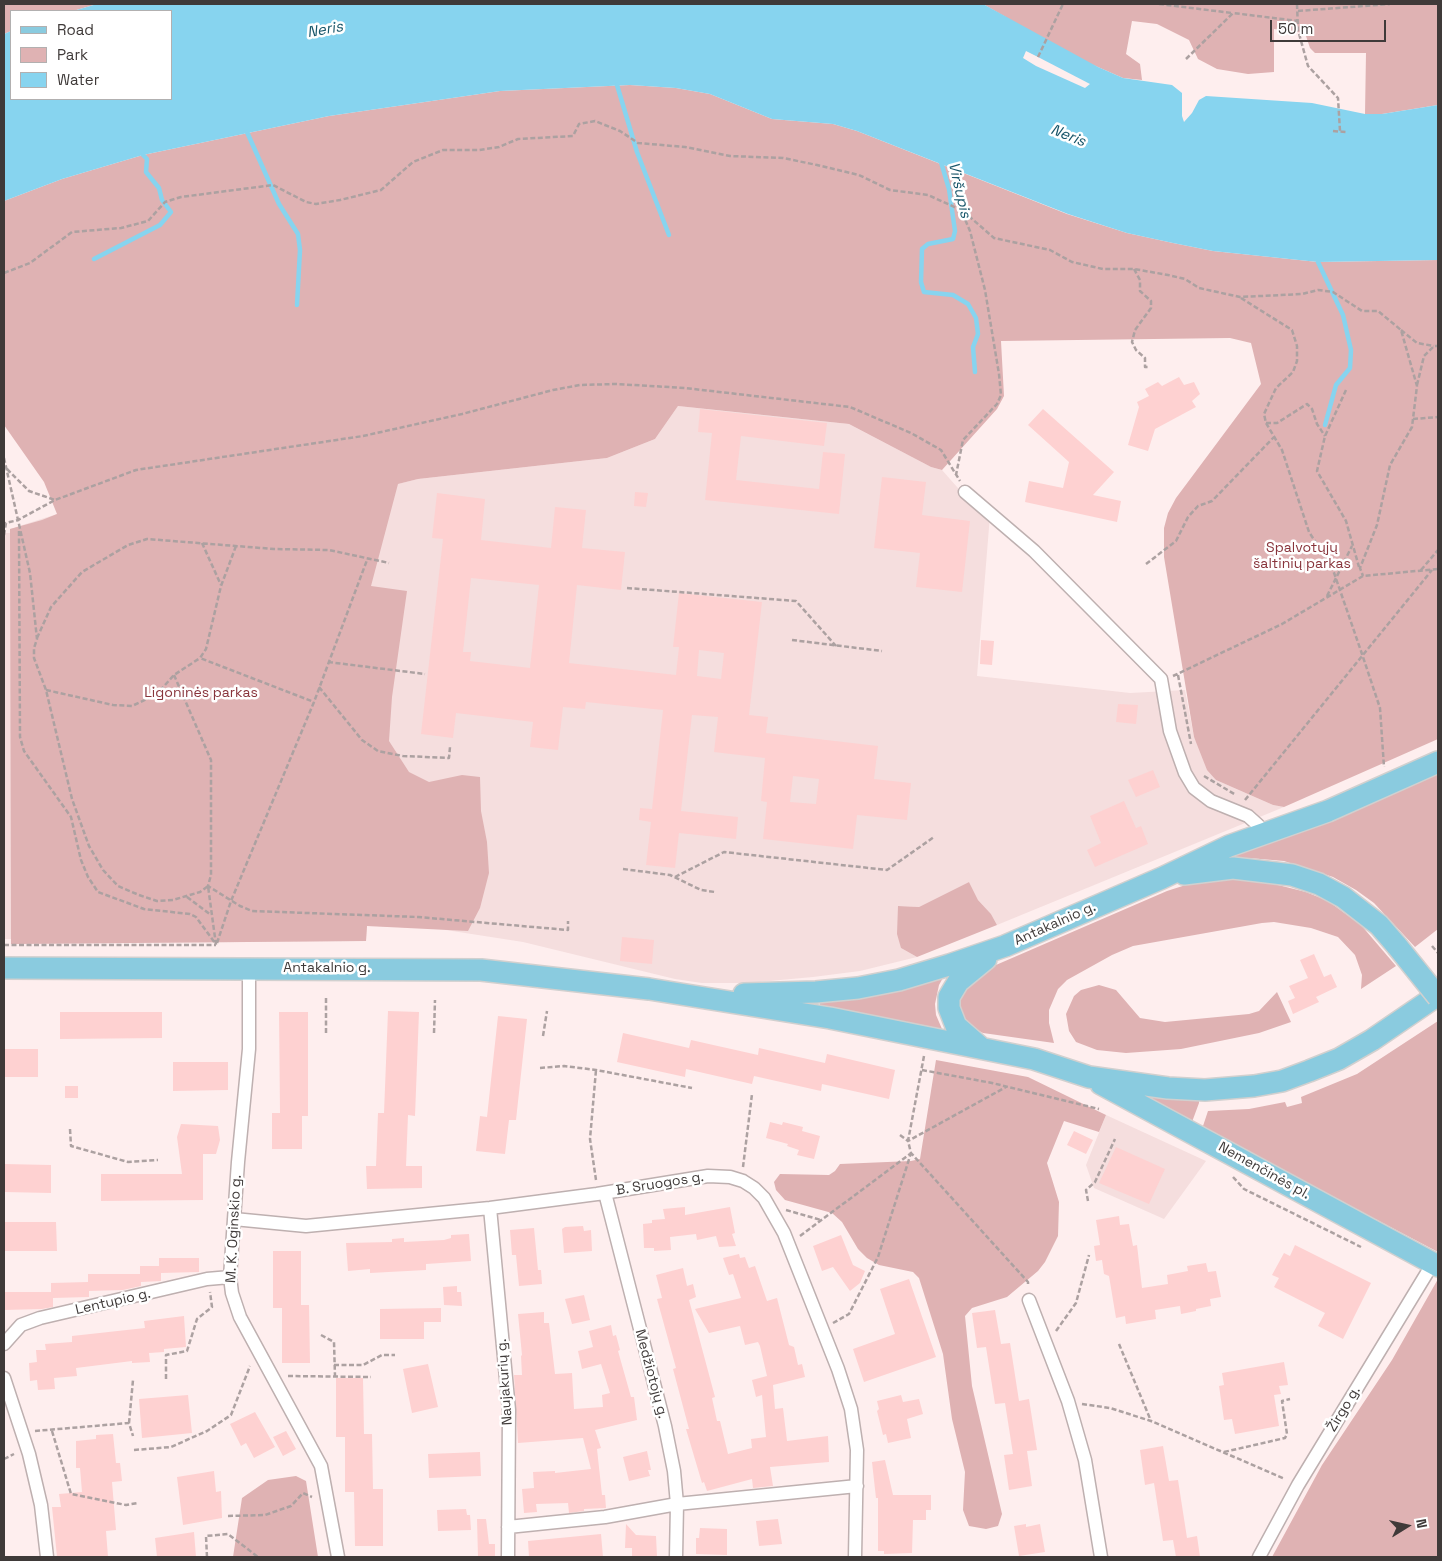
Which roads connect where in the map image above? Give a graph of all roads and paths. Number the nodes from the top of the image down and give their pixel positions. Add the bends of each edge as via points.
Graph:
1 (1063, 4) edge
2 (1159, 4) edge
3 (1297, 4) edge
4 (1390, 4) edge
5 (1298, 11) junction
6 (1233, 13) junction
7 (1298, 21) junction
8 (1038, 57) dead end
9 (1186, 59) dead end
10 (1333, 131) dead end
11 (1340, 132) junction
12 (1346, 132) dead end
13 (962, 210) junction
14 (1134, 269) junction
15 (4, 273) edge
16 (1240, 297) junction
17 (1401, 330) junction
18 (1436, 346) edge
19 (1148, 367) dead end
20 (1417, 386) junction
21 (1346, 390) dead end
22 (1438, 417) edge
23 (1413, 419) junction
24 (1266, 423) junction
25 (1325, 436) junction
26 (1274, 437) junction
27 (4, 458) edge
28 (7, 469) junction
29 (956, 474) junction
30 (965, 492) joint
31 (55, 500) junction
32 (18, 520) junction
33 (20, 526) junction
34 (4, 534) edge
35 (202, 543) junction
36 (236, 546) junction
37 (1352, 546) junction
38 (1438, 550) edge
39 (367, 560) junction
40 (389, 563) dead end
41 (1146, 564) dead end
42 (1360, 568) junction
43 (1433, 569) junction
44 (1438, 569) edge
45 (1420, 571) junction
46 (1363, 576) junction
47 (1335, 577) junction
48 (221, 586) junction
49 (627, 588) dead end
50 (1339, 590) junction
51 (1328, 596) junction
52 (37, 639) junction
53 (792, 640) dead end
54 (836, 646) junction
55 (882, 651) dead end
56 (1362, 654) junction
57 (200, 658) junction
58 (328, 662) junction
59 (425, 674) dead end
60 (1178, 675) junction
61 (174, 676) junction
62 (1160, 679) junction
63 (319, 687) junction
64 (46, 690) junction
65 (314, 702) junction
66 (1191, 746) dead end
67 (450, 747) dead end
68 (1438, 762) edge
69 (1201, 769) dead end
70 (1384, 771) dead end
71 (1245, 800) junction
72 (1253, 804) dead end
73 (1262, 834) junction
74 (934, 837) dead end
75 (623, 869) dead end
76 (675, 877) junction
77 (1162, 878) junction
78 (208, 886) junction
79 (714, 892) dead end
80 (188, 897) junction
81 (231, 901) junction
82 (212, 916) junction
83 (568, 921) dead end
84 (4, 945) edge
85 (216, 945) junction
86 (1005, 946) junction
87 (1432, 946) dead end
88 (1438, 953) edge
89 (4, 968) edge
90 (249, 968) junction
91 (649, 989) junction
92 (1438, 996) edge
93 (326, 998) dead end
94 (435, 1000) dead end
95 (548, 1011) dead end
96 (326, 1033) dead end
97 (434, 1033) dead end
98 (543, 1036) dead end
99 (982, 1049) junction
100 (924, 1054) dead end
101 (540, 1068) dead end
102 (596, 1070) junction
103 (922, 1070) junction
104 (1089, 1078) junction
105 (1008, 1086) junction
106 (692, 1088) dead end
107 (752, 1094) dead end
108 (1099, 1109) dead end
109 (70, 1129) dead end
110 (900, 1135) dead end
111 (1115, 1138) dead end
112 (908, 1141) junction
113 (911, 1153) junction
114 (158, 1160) dead end
115 (743, 1169) dead end
116 (601, 1194) junction
117 (1088, 1201) dead end
118 (490, 1208) junction
119 (775, 1214) junction
120 (234, 1219) junction
121 (821, 1220) junction
122 (790, 1245) junction
123 (1089, 1255) dead end
124 (1435, 1264) edge
125 (230, 1278) junction
126 (209, 1290) dead end
127 (1029, 1300) joint
128 (823, 1329) junction
129 (321, 1336) dead end
130 (4, 1344) edge
131 (1047, 1344) junction
132 (1119, 1344) dead end
133 (257, 1348) junction
134 (395, 1355) dead end
135 (334, 1365) junction
136 (273, 1375) junction
137 (335, 1376) junction
138 (371, 1377) dead end
139 (4, 1378) edge
140 (166, 1379) dead end
141 (133, 1380) dead end
142 (1290, 1400) dead end
143 (1068, 1401) junction
144 (1151, 1421) junction
145 (130, 1423) junction
146 (52, 1431) junction
147 (22, 1432) junction
148 (133, 1436) dead end
149 (134, 1450) dead end
150 (1222, 1452) junction
151 (1298, 1485) junction
152 (857, 1486) junction
153 (327, 1492) junction
154 (138, 1503) dead end
155 (677, 1504) junction
156 (228, 1516) dead end
157 (508, 1528) junction
158 (47, 1557) edge
159 (207, 1557) edge
160 (258, 1557) edge
161 (338, 1557) edge
162 (508, 1557) edge
163 (676, 1557) edge
164 (855, 1557) edge
165 (1101, 1557) edge
166 (1259, 1557) edge

1 - 8 path
2 - 6 path
3 - 5 path
4 - 5 path
5 - 7 path
6 - 7 path
6 - 9 path
7 - 11 path via 1308,66 1338,98
10 - 11 path
11 - 12 path
13 - 14 path via 994,238 1050,250 1080,264 1103,269
13 - 15 path via 928,195 890,190 859,175 817,165 782,158 730,156 686,147 638,143 595,121 579,124 573,136 518,139 478,150 443,150 413,162 380,190 367,195 316,204 272,185 180,197 164,202 148,220 120,228 72,232 30,263
13 - 29 path via 985,290 1001,395 997,404 963,440
14 - 16 path via 1185,279 1199,288
14 - 19 path via 1140,280 1140,291 1151,301 1151,308 1135,330 1132,342 1145,358 1145,367
16 - 17 path via 1302,294 1318,290 1333,292 1362,311 1378,311
16 - 24 path via 1292,330 1297,346 1293,372 1276,388 1264,414
17 - 18 path via 1417,343
17 - 20 path
18 - 20 path via 1424,356
20 - 23 path
21 - 25 path
22 - 23 path
23 - 42 path via 1412,427 1390,465 1377,524
24 - 25 path via 1277,423 1307,404
24 - 26 path
25 - 37 path via 1317,471 1346,521
26 - 41 path via 1212,501 1198,506 1188,517 1176,541
26 - 47 path via 1282,450 1309,532
27 - 28 path
28 - 31 path via 29,491
28 - 32 path
29 - 30 path
29 - 31 path via 941,450 850,407 685,388 580,385 363,436 136,470
30 - 62 street via 1034,551
31 - 32 path
32 - 33 path
32 - 34 path via 6,523
33 - 52 path via 30,572
33 - 85 path via 20,737 24,751 71,817 81,860 98,892 144,909 190,914 196,917
35 - 36 path
35 - 48 path
35 - 52 path via 147,539 128,545 82,572 51,607
36 - 39 path via 329,550
36 - 48 path
37 - 42 path
37 - 47 path
38 - 45 path
39 - 40 path
39 - 58 path
42 - 46 path
43 - 44 path
43 - 45 path
43 - 56 path
45 - 46 path
46 - 50 path
47 - 50 path
47 - 51 path
48 - 57 path via 206,649
49 - 54 path via 796,601
50 - 51 path
50 - 56 path
51 - 60 path via 1282,624
52 - 64 path via 34,658
53 - 54 path
54 - 55 path
56 - 70 path via 1380,708
56 - 71 path
57 - 61 path
57 - 65 path
58 - 59 path
58 - 63 path
60 - 62 path
60 - 66 path
61 - 64 path via 157,694 132,706
61 - 78 path via 211,760 211,874
62 - 73 street via 1170,731 1194,788 1211,801 1248,816 1258,824
63 - 65 path
63 - 67 path via 362,740 378,751 449,758
64 - 80 path via 72,799 88,846 103,870 118,886 157,901
65 - 81 path
68 - 73 main road, Antakalnio g. via 1336,808
69 - 71 path via 1205,776
71 - 72 path
73 - 77 main road, Antakalnio g.
74 - 76 path via 887,870 724,852
75 - 76 path
76 - 79 path via 701,890
77 - 86 main road, Antakalnio g.
77 - 92 main road, bridge via 1234,868 1292,875 1319,884 1343,897 1374,921
78 - 80 path
78 - 81 path
78 - 82 path
80 - 82 path
81 - 83 path via 252,911 418,917 568,930
81 - 85 path
82 - 85 path
84 - 85 path
86 - 91 main road, Antakalnio g. via 899,980 858,988 738,994
86 - 99 main road via 965,974 949,997 949,1008 956,1026
87 - 88 path
89 - 90 main road, Antakalnio g.
90 - 91 main road, Antakalnio g. via 480,970
90 - 120 street, M. K. Oginskio g. via 249,1049
91 - 99 main road, Antakalnio g. via 830,1018
92 - 104 main road, Antakalnio g. via 1339,1059 1282,1081 1205,1090
93 - 96 path
94 - 97 path
95 - 98 path
99 - 104 main road, Antakalnio g. via 1034,1058
100 - 103 path
101 - 102 path via 564,1066
102 - 106 path
102 - 116 path via 590,1139
103 - 105 path
103 - 112 path
104 - 124 main road, Nemenčinės pl.
105 - 108 path
105 - 112 path
107 - 115 path
109 - 114 path via 71,1146 128,1162
110 - 112 path
111 - 117 path via 1095,1182 1086,1190
112 - 113 path
113 - 121 path
113 - 127 path via 1028,1282
113 - 128 path via 878,1257 849,1314
116 - 118 street, B. Sruogos g.
116 - 119 street, B. Sruogos g. via 708,1176 730,1177 754,1188
116 - 155 street, Medžiotojų g. via 665,1426
118 - 120 street, B. Sruogos g. via 306,1226
118 - 157 street, Naujakurių g. via 509,1410
119 - 121 path via 786,1210
119 - 122 street, B. Sruogos g.
120 - 125 street, M. K. Oginskio g.
121 - 122 path
122 - 128 street, B. Sruogos g.
123 - 131 path via 1076,1303
124 - 151 street, Žirgo g.
125 - 130 street, Lentupio g. via 207,1279 40,1318 21,1325
125 - 133 street, M. K. Oginskio g. via 235,1306
126 - 140 path via 212,1307 197,1319 187,1351 166,1356
127 - 131 street
128 - 152 street, B. Sruogos g. via 851,1409
129 - 135 path via 334,1342
131 - 143 street
132 - 144 path
133 - 136 street, M. K. Oginskio g.
133 - 149 path via 231,1415 207,1431 171,1447
134 - 135 path via 382,1355 363,1365
135 - 137 path
136 - 137 path
136 - 153 street, M. K. Oginskio g. via 315,1452
137 - 138 path
139 - 147 street
141 - 145 path
142 - 150 path via 1282,1401 1285,1438
143 - 144 path via 1110,1408
143 - 165 street via 1085,1460
144 - 150 path
145 - 146 path
145 - 148 path
146 - 147 path
146 - 154 path via 71,1494 126,1505
147 - 158 street via 41,1505
150 - 151 path
151 - 166 street, Žirgo g.
152 - 155 street
152 - 164 street, B. Sruogos g.
153 - 156 path via 312,1497 303,1493 291,1506 265,1515
153 - 161 street, M. K. Oginskio g.
155 - 157 street via 604,1517
155 - 163 street, Medžiotojų g.
157 - 162 street, Naujakurių g.
159 - 160 path via 206,1536 228,1534

